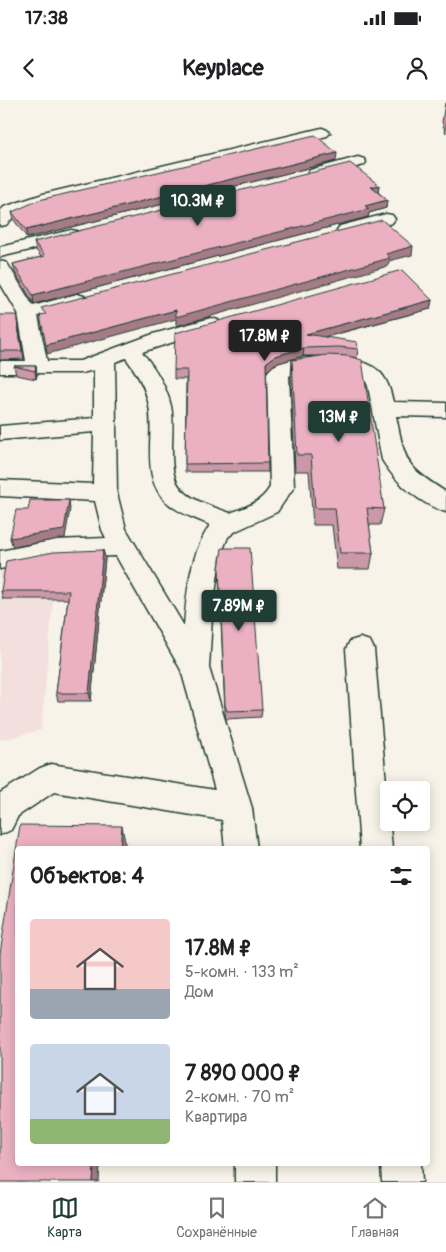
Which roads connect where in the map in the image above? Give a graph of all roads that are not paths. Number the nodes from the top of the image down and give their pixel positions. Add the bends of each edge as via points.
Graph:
1 (322, 133) dead end
2 (358, 162) dead end
3 (300, 177) edge
4 (386, 219) dead end
5 (0, 221) edge
6 (87, 230) edge
7 (329, 234) edge
8 (0, 252) edge
9 (0, 267) edge
10 (94, 296) edge
11 (28, 313) junction
12 (226, 320) edge
13 (130, 350) junction
14 (105, 359) junction
15 (0, 367) edge
16 (38, 368) junction
17 (384, 409) junction
18 (446, 410) edge
19 (106, 424) junction
20 (0, 433) edge
21 (0, 488) edge
22 (105, 493) junction
23 (446, 503) edge
24 (229, 523) junction
25 (124, 546) junction
26 (0, 560) edge
27 (360, 649) dead end
28 (196, 668) junction
29 (236, 808) junction
30 (0, 820) edge
31 (241, 846) edge
32 (376, 846) edge
33 (255, 1166) edge
34 (401, 1166) edge
35 (255, 1182) edge
36 (402, 1182) edge

1 - 5 lane via 50,198 10,211
2 - 3 lane
4 - 7 lane
6 - 8 lane
9 - 11 lane
10 - 11 lane
11 - 16 lane
12 - 13 lane via 160,338
13 - 14 lane
13 - 24 lane via 152,378 161,409 161,454 165,480 176,498
14 - 16 lane via 82,367
14 - 19 lane
15 - 16 lane
17 - 18 lane
17 - 23 lane via 394,460 410,480
17 - 24 lane via 380,386 370,372 348,364 293,365 278,373 282,485 272,504 254,516
19 - 20 lane
19 - 22 lane
21 - 22 lane
22 - 25 lane via 114,530
24 - 28 lane via 218,532 208,549
25 - 26 lane via 56,549
25 - 28 lane
27 - 32 lane
28 - 29 lane
29 - 30 lane via 51,778 7,806
29 - 31 lane
33 - 35 lane
34 - 36 lane

